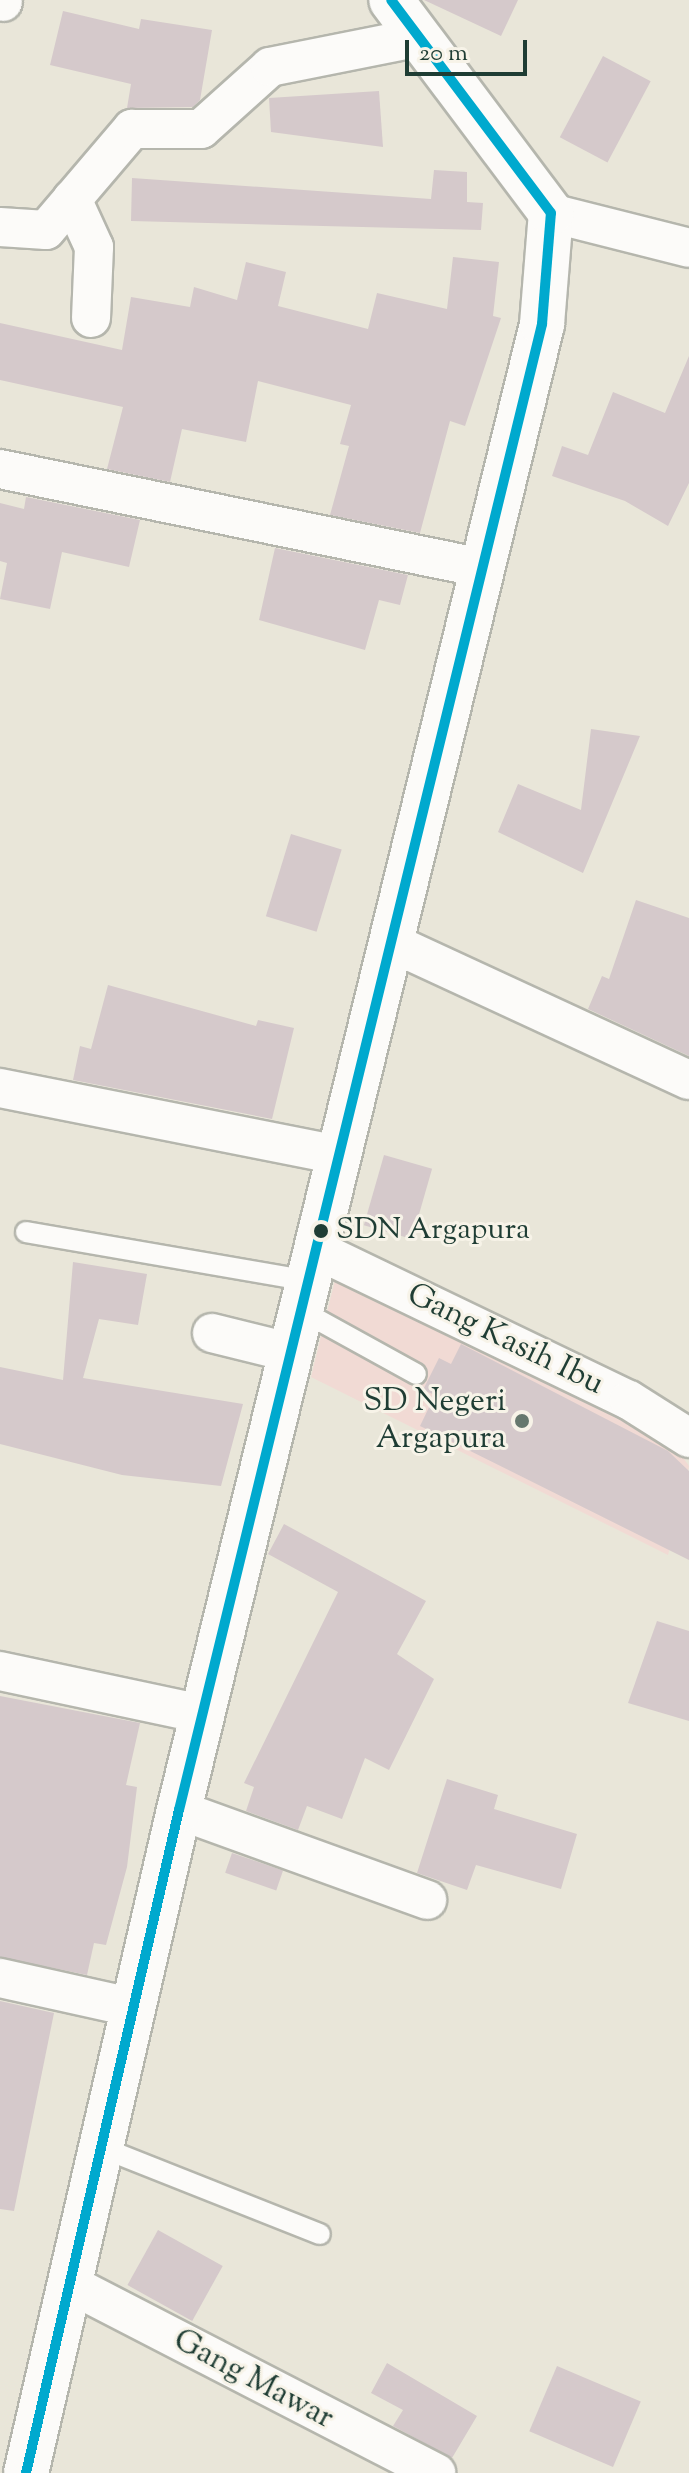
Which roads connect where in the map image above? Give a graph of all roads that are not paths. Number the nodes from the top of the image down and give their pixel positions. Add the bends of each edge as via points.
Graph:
1 (391, 0) edge
2 (420, 37) junction
3 (72, 199) junction
4 (551, 213) junction
5 (0, 227) edge
6 (689, 248) edge
7 (91, 318) dead end
8 (0, 469) edge
9 (481, 568) junction
10 (390, 942) junction
11 (689, 1080) edge
12 (0, 1088) edge
13 (339, 1155) junction
14 (26, 1232) dead end
15 (310, 1281) junction
16 (212, 1333) dead end
17 (293, 1353) junction
18 (416, 1374) dead end
19 (689, 1438) edge
20 (0, 1671) edge
21 (202, 1714) junction
22 (179, 1810) junction
23 (427, 1900) dead end
24 (0, 1978) edge
25 (135, 2008) junction
26 (105, 2149) junction
27 (320, 2234) dead end
28 (72, 2285) junction
29 (26, 2473) edge
30 (436, 2473) edge

1 - 2 street
2 - 3 street via 270,67 201,129 132,129
2 - 4 street
3 - 5 street via 46,230
3 - 7 street via 94,247
4 - 6 street
4 - 9 street via 542,324
8 - 9 street
9 - 10 street
10 - 11 street
10 - 13 street
12 - 13 street
13 - 15 street
14 - 15 lane
15 - 17 street
15 - 18 lane
15 - 19 street, Gang Kasih Ibu via 629,1400
16 - 17 street
17 - 21 street
20 - 21 street
21 - 22 street
22 - 23 street
22 - 25 street
24 - 25 street
25 - 26 street
26 - 27 lane
26 - 28 street
28 - 29 street
28 - 30 street, Gang Mawar

